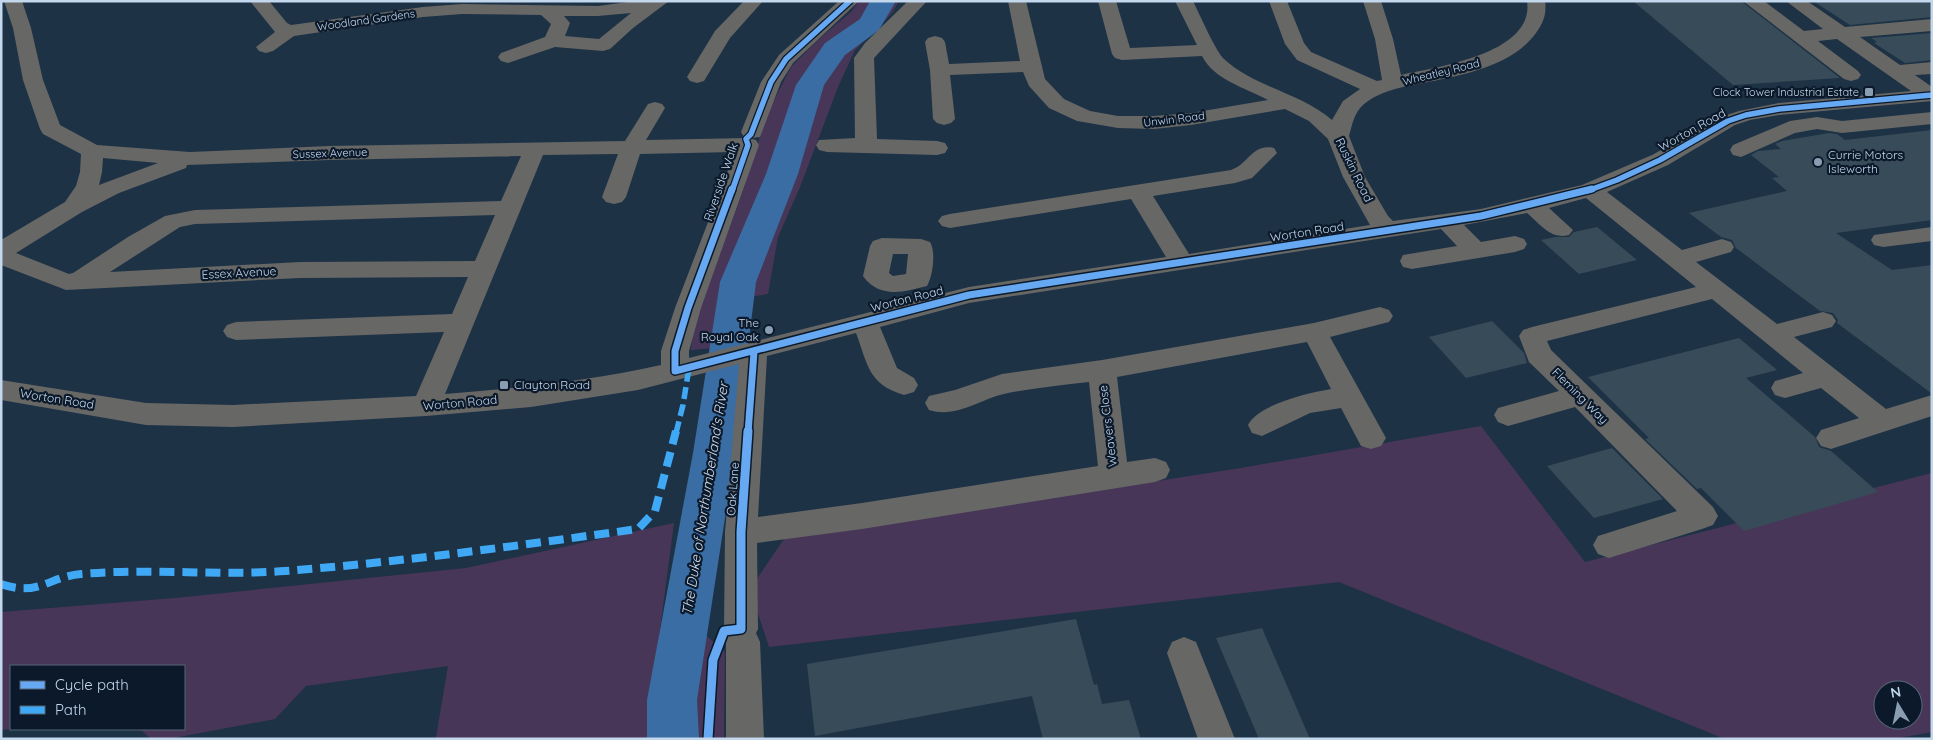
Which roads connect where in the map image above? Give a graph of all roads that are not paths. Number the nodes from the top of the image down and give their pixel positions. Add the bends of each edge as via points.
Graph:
1 (12, 1) edge
2 (259, 1) edge
3 (754, 1) edge
4 (850, 1) edge
5 (918, 1) edge
6 (1017, 1) edge
7 (1106, 1) edge
8 (1184, 1) edge
9 (1278, 1) edge
10 (1372, 1) edge
11 (1536, 1) edge
12 (657, 3) edge
13 (1759, 6) edge
14 (1792, 6) edge
15 (546, 10) junction
16 (1932, 25) edge
17 (289, 30) junction
18 (1840, 32) junction
19 (1800, 37) junction
20 (553, 41) junction
21 (936, 42) dead end
22 (603, 45) junction
23 (266, 47) dead end
24 (1208, 50) junction
25 (508, 57) dead end
26 (618, 59) dead end
27 (1032, 66) junction
28 (1855, 67) dead end
29 (1932, 68) edge
30 (940, 70) junction
31 (1896, 71) junction
32 (697, 77) dead end
33 (1385, 86) junction
34 (1288, 102) junction
35 (1931, 106) edge
36 (655, 108) dead end
37 (944, 119) dead end
38 (1338, 136) junction
39 (750, 138) junction
40 (827, 145) dead end
41 (866, 145) junction
42 (631, 148) junction
43 (937, 148) dead end
44 (534, 150) junction
45 (1741, 150) dead end
46 (92, 151) junction
47 (1266, 153) dead end
48 (190, 159) junction
49 (1590, 190) junction
50 (1138, 191) junction
51 (614, 197) dead end
52 (1532, 205) junction
53 (74, 206) junction
54 (509, 208) junction
55 (950, 221) dead end
56 (1447, 221) junction
57 (1388, 229) junction
58 (1561, 230) dead end
59 (1932, 234) edge
60 (1883, 240) dead end
61 (1515, 244) dead end
62 (1722, 247) dead end
63 (1, 251) edge
64 (1475, 251) junction
65 (1, 256) edge
66 (1677, 259) junction
67 (1412, 261) dead end
68 (1182, 263) junction
69 (483, 269) junction
70 (79, 281) junction
71 (888, 285) dead end
72 (1716, 290) junction
73 (901, 312) junction
74 (1380, 316) dead end
75 (1822, 321) dead end
76 (463, 322) junction
77 (865, 322) junction
78 (236, 330) dead end
79 (1325, 330) junction
80 (1772, 334) junction
81 (747, 354) junction
82 (1102, 370) junction
83 (676, 371) junction
84 (1826, 377) junction
85 (904, 384) dead end
86 (1785, 388) dead end
87 (1, 390) edge
88 (1579, 396) junction
89 (939, 403) dead end
90 (1932, 405) edge
91 (426, 406) junction
92 (1508, 415) dead end
93 (1883, 422) junction
94 (1262, 426) dead end
95 (1831, 438) dead end
96 (1155, 470) dead end
97 (1114, 475) junction
98 (741, 532) junction
99 (1609, 545) dead end
100 (1184, 653) dead end
101 (745, 739) edge
102 (1217, 739) edge

1 - 46 street, Sussex Avenue via 22,28 33,80 51,129
2 - 17 street via 280,27
3 - 32 street via 722,35
4 - 39 street, Riverside Walk via 786,59 771,82
5 - 41 street via 864,58
6 - 27 street, Unwin Road
7 - 24 street via 1122,54
8 - 24 street, Ruskin Road
9 - 33 street via 1295,44 1304,56
10 - 33 street via 1384,39
11 - 33 street, Wheatley Road via 1534,24 1508,50 1480,62
12 - 15 street, Woodland Gardens via 598,11
12 - 22 street, Woodland Gardens
13 - 14 street
13 - 19 street
14 - 18 street
15 - 17 street, Woodland Gardens via 423,12
15 - 20 street via 560,23
16 - 18 street
17 - 23 street
18 - 19 street
18 - 31 street
19 - 28 street via 1832,60
20 - 22 street
20 - 25 street
21 - 30 street
22 - 26 street
24 - 34 street, Ruskin Road via 1215,62 1227,72
27 - 30 street
27 - 34 street, Unwin Road via 1035,81 1064,109 1126,124 1155,124
29 - 31 street
30 - 37 street
31 - 35 street
33 - 38 street, Wheatley Road via 1356,100 1344,114
34 - 38 street, Ruskin Road via 1316,117
35 - 45 street via 1842,127 1817,123 1790,127
35 - 49 street, Worton Road via 1903,97 1779,108 1746,115 1728,121 1660,160
36 - 42 street
38 - 57 street, Ruskin Road via 1354,177
39 - 42 street, Sussex Avenue
39 - 83 street, Riverside Walk via 688,308 675,351
40 - 41 street
41 - 43 street
42 - 44 street, Sussex Avenue
42 - 51 street
44 - 48 street, Sussex Avenue
44 - 54 street
46 - 48 street, Sussex Avenue
46 - 53 street via 87,186
47 - 50 street via 1244,173 1235,176
48 - 53 street via 111,188
49 - 52 street, Worton Road
49 - 66 street
50 - 55 street
50 - 68 street
52 - 56 street, Worton Road
52 - 58 street
53 - 63 street
54 - 69 street
54 - 70 street via 173,221
56 - 57 street, Worton Road
56 - 64 street
57 - 68 street, Worton Road
59 - 60 street
61 - 64 street
62 - 66 street
64 - 67 street
65 - 70 street, Essex Avenue via 66,282
66 - 72 street
68 - 73 street, Worton Road via 969,295
69 - 70 street, Essex Avenue via 300,270
69 - 76 street
71 - 73 street
72 - 80 street
72 - 88 street, Fleming Way via 1532,336 1539,355
73 - 77 street, Worton Road
74 - 79 street, Weavers Close
75 - 80 street
76 - 78 street
76 - 91 street
77 - 81 street, Worton Road
77 - 85 street via 884,372
79 - 82 street, Weavers Close
79 - 94 street via 1335,368 1359,417 1304,404
80 - 84 street
81 - 83 street, Worton Road
81 - 98 street, Oak Lane
82 - 89 street via 1002,384 958,400
82 - 97 street, Weavers Close
83 - 91 street, Worton Road via 531,397
84 - 86 street
84 - 93 street
87 - 91 street, Worton Road via 146,414 233,416
88 - 92 street
88 - 99 street, Fleming Way via 1702,516
90 - 93 street
93 - 95 street
96 - 97 street
97 - 98 street, Weavers Close
98 - 101 street, Oak Lane
100 - 102 street

